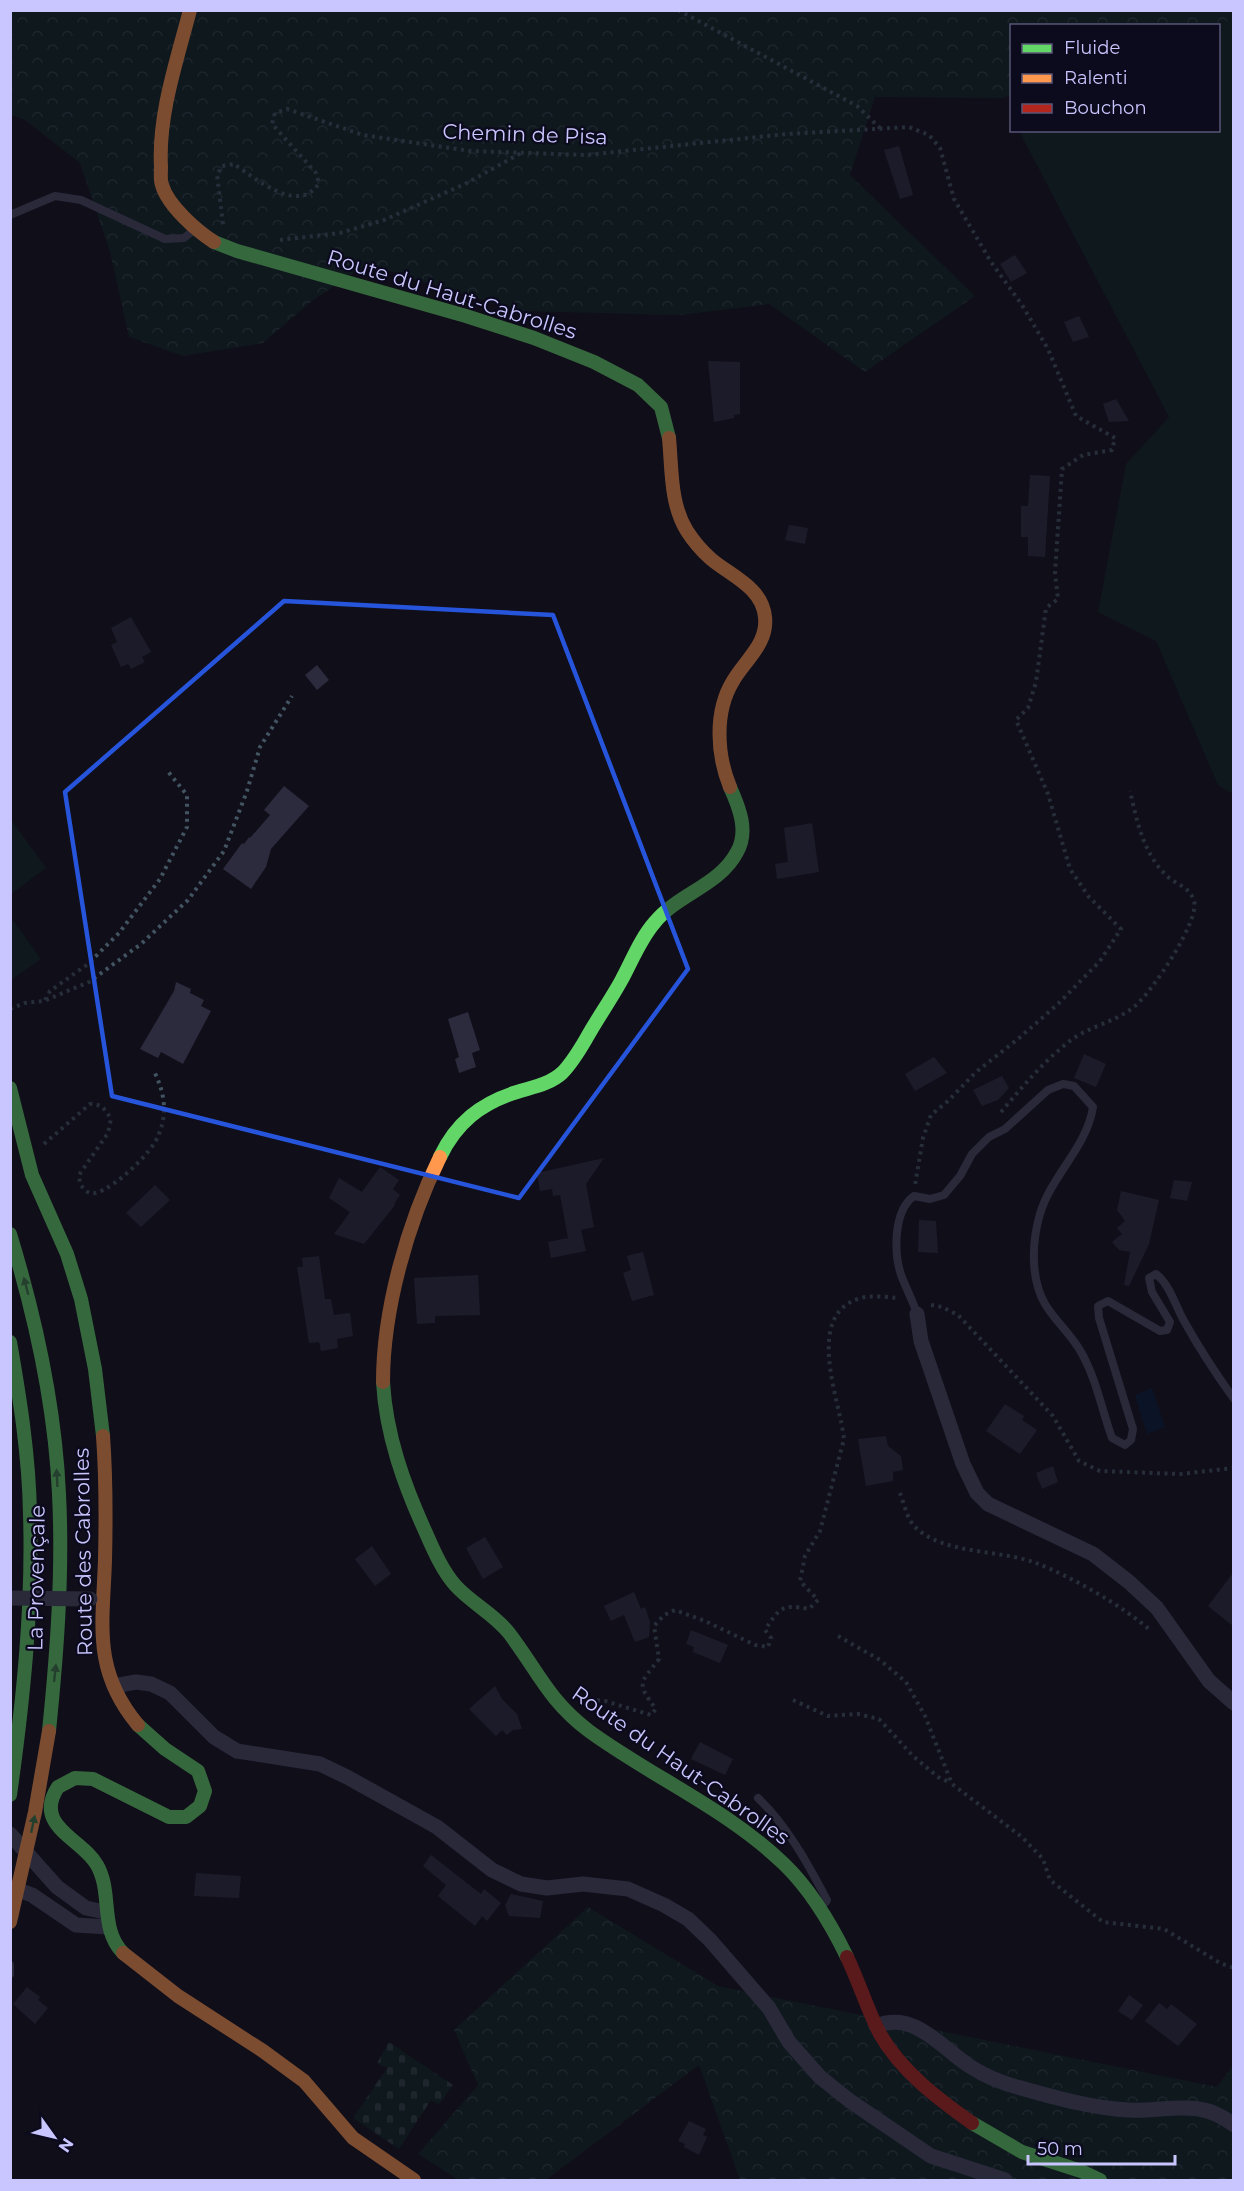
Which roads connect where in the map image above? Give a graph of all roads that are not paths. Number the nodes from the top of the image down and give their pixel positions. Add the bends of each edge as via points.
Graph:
1 (190, 10) edge
2 (10, 215) edge
3 (195, 229) junction
4 (10, 1088) edge
5 (10, 1234) edge
6 (917, 1314) joint
7 (10, 1342) edge
8 (1233, 1399) edge
9 (10, 1598) edge
10 (97, 1599) junction
11 (114, 1686) junction
12 (1233, 1703) edge
13 (10, 1796) edge
14 (758, 1798) dead end
15 (10, 1834) edge
16 (10, 1887) edge
17 (820, 1911) junction
18 (107, 1920) junction
19 (10, 1922) edge
20 (10, 1965) edge
21 (10, 1974) edge
22 (876, 2026) junction
23 (1233, 2125) edge
24 (414, 2181) edge
25 (1005, 2181) edge
26 (1100, 2181) edge

1 - 3 main road, Route du Haut-Cabrolles via 168,96 160,152 162,186
2 - 3 lane via 56,196 81,200 165,239 184,238
3 - 17 main road, Route du Haut-Cabrolles via 213,242 237,251 489,323 582,357 649,391 661,408 669,440 680,521 713,561 747,584 760,599 766,625 759,647 728,690 721,720 719,750 744,829 740,847 730,864 661,913 648,929 612,997 561,1074 542,1085 487,1104 471,1113 453,1133 429,1180 391,1297 383,1382 391,1442 407,1490 452,1582 500,1623 552,1699 567,1713 588,1731 774,1854
4 - 10 main road, Route des Cabrolles via 34,1179 71,1263 91,1348 105,1471 106,1520
19 -> 5 main road, La Provençale, bridge via 49,1731 60,1579 55,1440 38,1337
6 - 8 lane via 901,1274 898,1250 900,1215 907,1201 914,1196 930,1199 944,1195 972,1154 989,1137 1005,1129 1048,1090 1064,1084 1074,1086 1093,1107 1091,1118 1040,1213 1035,1234 1035,1276 1045,1304 1081,1352 1112,1438 1125,1445 1131,1440 1133,1429 1098,1305 1107,1301 1160,1331 1167,1330 1170,1322 1152,1292 1149,1278 1156,1274
6 - 12 street via 928,1363 977,1493 988,1504 1093,1554 1129,1582 1157,1608 1209,1681
7 - 13 main road, La Provençale via 28,1455 32,1532 32,1608
9 - 10 street, bridge
10 - 11 main road, Route des Cabrolles via 105,1664
11 - 18 main road, Route des Cabrolles via 143,1730 198,1772 206,1790 204,1800 191,1815 172,1819 91,1779 71,1779 58,1787 53,1796 53,1820 93,1859 100,1872
11 - 25 street via 136,1682 170,1693 214,1737 237,1751 320,1764 347,1777 437,1827 492,1870 521,1884 628,1889 664,1905 688,1919 710,1940 769,2008 789,2042 820,2077 931,2156
14 - 17 lane via 773,1812 803,1855 827,1900
15 - 18 street via 57,1887
16 - 18 street via 32,1895 76,1925
17 - 22 main road, Route du Haut-Cabrolles via 852,1967
18 - 24 main road, Route des Cabrolles via 117,1946 158,1983 261,2048 299,2077 351,2137
20 - 21 lane
22 - 23 street via 904,2022 927,2032 972,2068 1017,2087 1077,2103 1129,2110 1200,2107
22 - 26 main road, Route du Haut-Cabrolles via 888,2048 916,2078 985,2131 1017,2150 1082,2170

